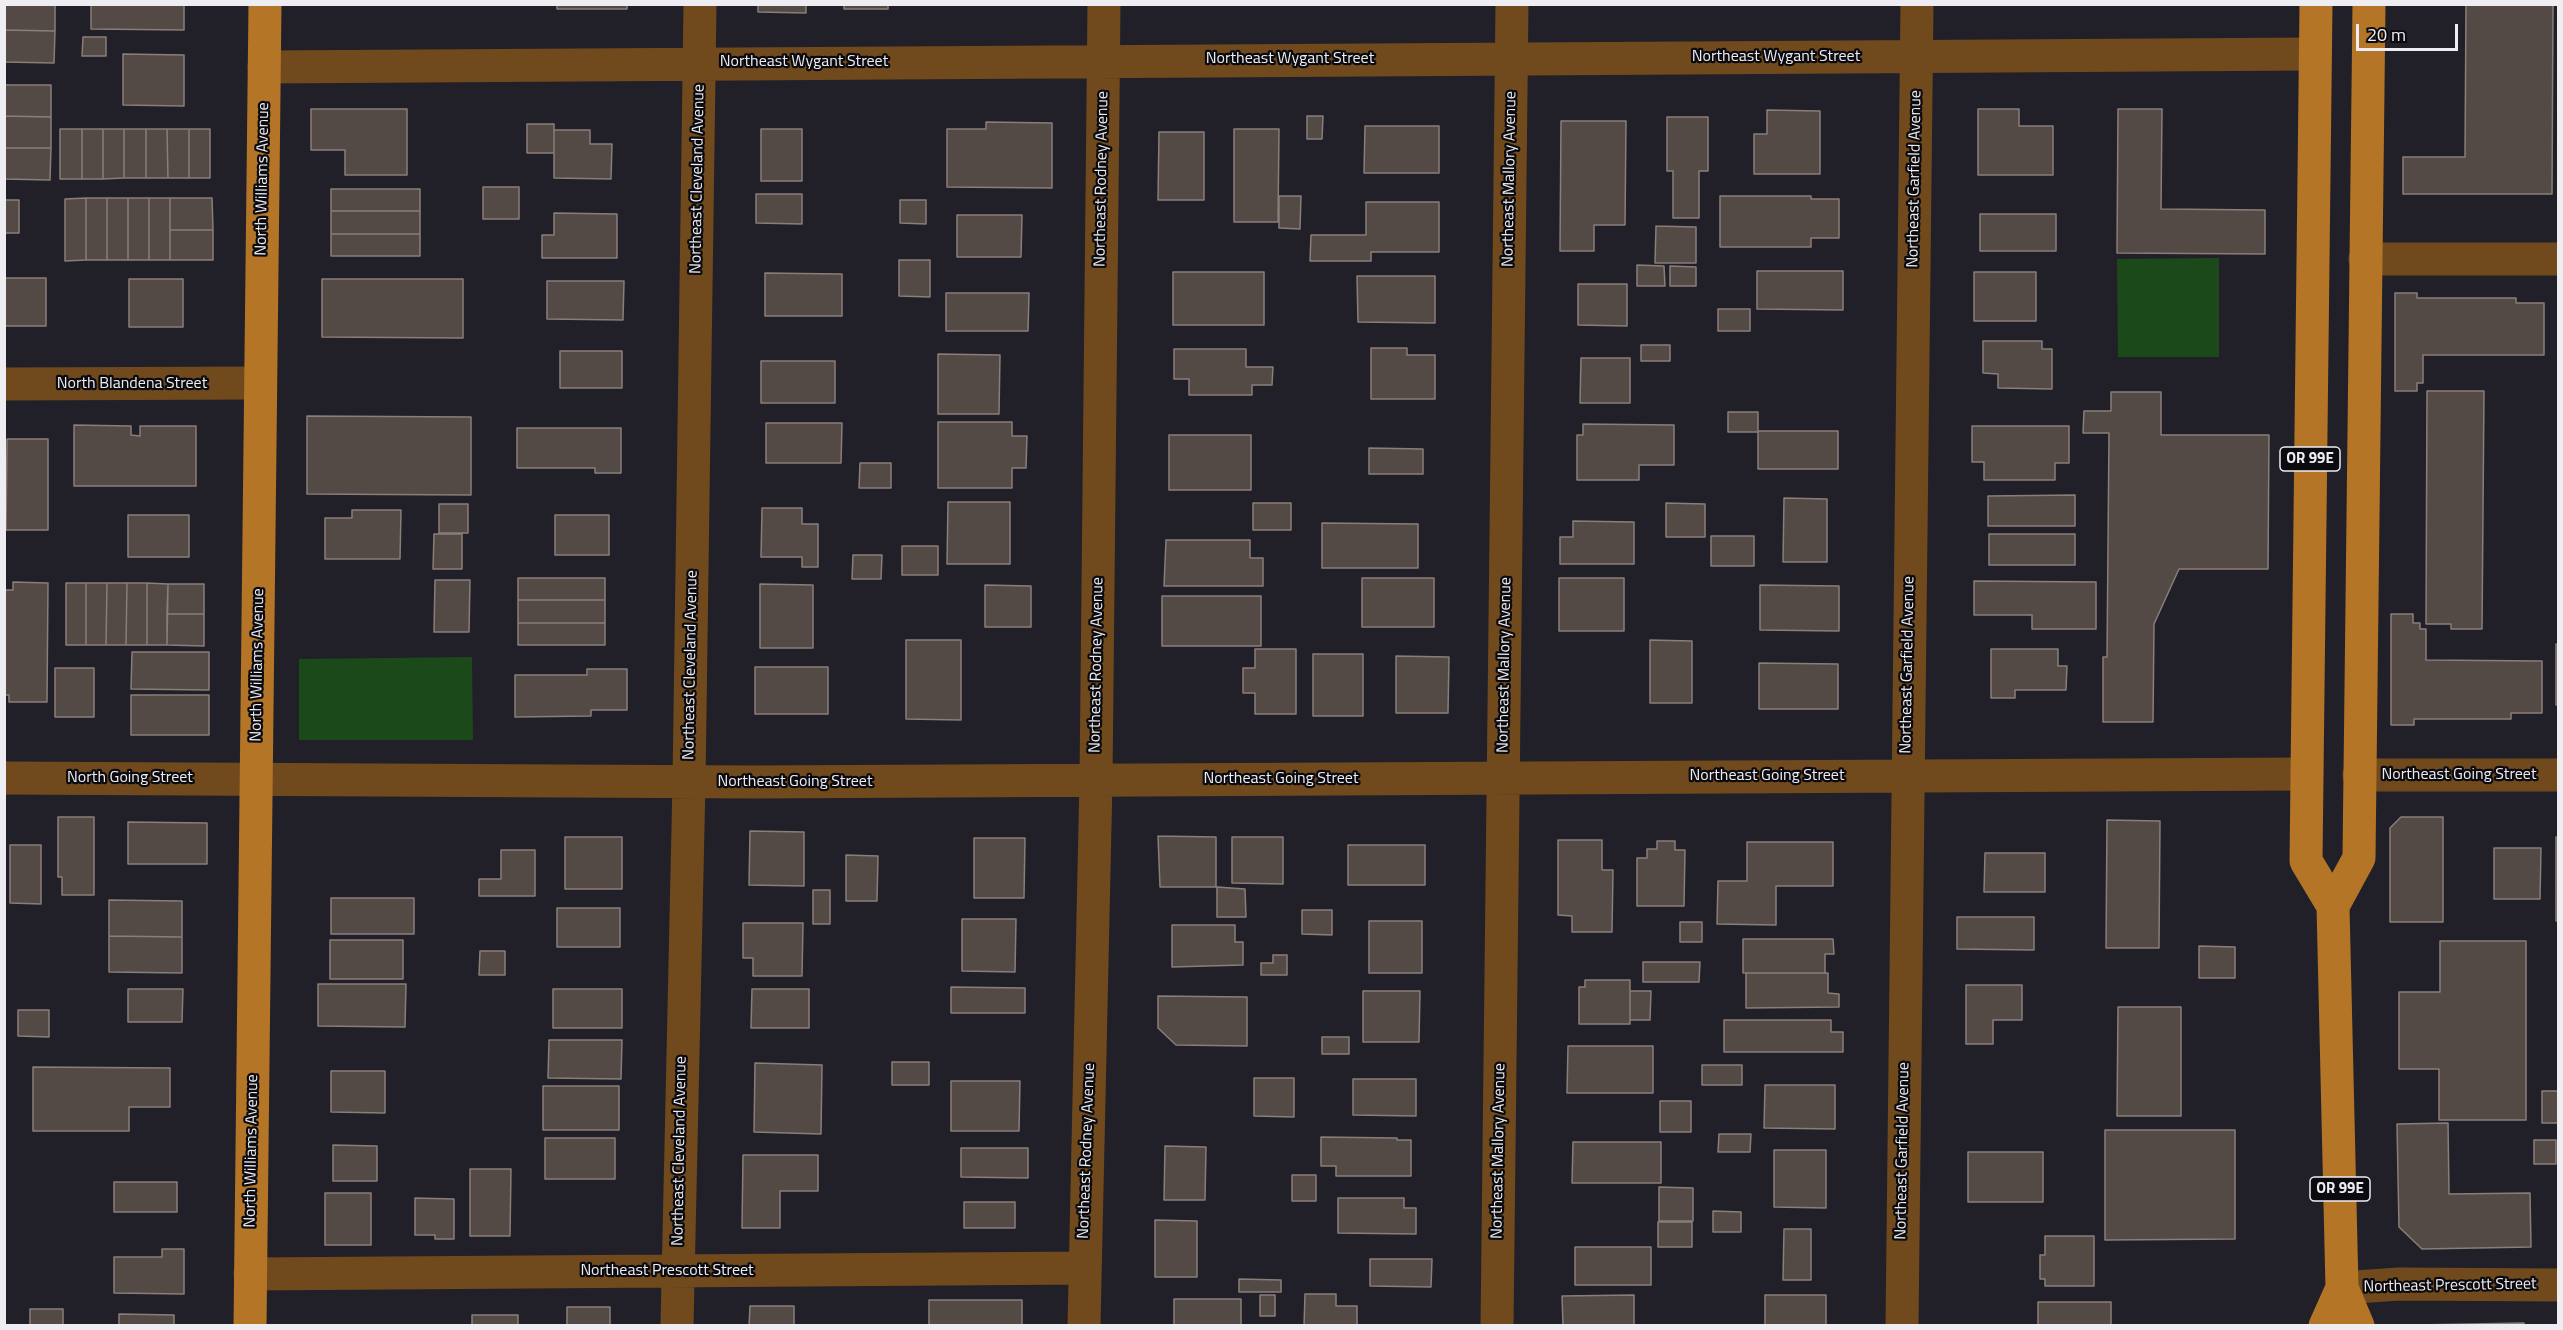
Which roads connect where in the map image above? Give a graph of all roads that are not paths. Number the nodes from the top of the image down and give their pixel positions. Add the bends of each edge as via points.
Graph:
1 (265, 4) edge
2 (700, 4) edge
3 (1104, 4) edge
4 (1512, 4) edge
5 (1917, 4) edge
6 (2316, 4) edge
7 (2369, 4) edge
8 (2315, 54) junction
9 (1917, 56) junction
10 (1512, 58) junction
11 (1103, 60) junction
12 (699, 63) junction
13 (264, 67) junction
14 (2366, 259) junction
15 (2559, 259) edge
16 (261, 383) junction
17 (4, 384) edge
18 (2306, 774) junction
19 (1907, 775) junction
20 (2360, 775) junction
21 (2559, 775) edge
22 (4, 777) edge
23 (1504, 778) junction
24 (256, 779) junction
25 (1096, 780) junction
26 (689, 782) junction
27 (2333, 906) junction
28 (1084, 1268) junction
29 (678, 1271) junction
30 (250, 1274) junction
31 (2559, 1285) edge
32 (2342, 1288) junction
33 (250, 1326) edge
34 (677, 1326) edge
35 (1084, 1326) edge
36 (1497, 1326) edge
37 (1902, 1326) edge
38 (2325, 1326) edge
39 (2358, 1326) edge

1 - 13 main road, North Williams Avenue
2 - 12 street, Northeast Cleveland Avenue
3 - 11 street, Northeast Rodney Avenue
4 - 10 street, Northeast Mallory Avenue
5 - 9 street, Northeast Garfield Avenue
6 - 8 main road, OR 99E
7 - 14 main road, OR 99E
8 - 9 street, Northeast Wygant Street
8 - 18 main road, OR 99E
9 - 10 street, Northeast Wygant Street
9 - 19 street, Northeast Garfield Avenue
10 - 11 street, Northeast Wygant Street
10 - 23 street, Northeast Mallory Avenue
11 - 12 street, Northeast Wygant Street
11 - 25 street, Northeast Rodney Avenue
12 - 13 street, Northeast Wygant Street
12 - 26 street, Northeast Cleveland Avenue
13 - 16 main road, North Williams Avenue
14 - 15 street
14 - 20 main road, OR 99E
16 - 17 street, North Blandena Street
16 - 24 main road, North Williams Avenue
18 - 19 street, Northeast Going Street
18 - 27 main road, OR 99E via 2306,861
19 - 23 street, Northeast Going Street
19 - 37 street, Northeast Garfield Avenue
20 - 21 street, Northeast Going Street
20 - 27 main road, OR 99E via 2359,858
22 - 24 street, North Going Street
23 - 25 street, Northeast Going Street
23 - 36 street, Northeast Mallory Avenue
24 - 26 street, Northeast Going Street
24 - 30 main road, North Williams Avenue
25 - 26 street, Northeast Going Street
25 - 28 street, Northeast Rodney Avenue
26 - 29 street, Northeast Cleveland Avenue
27 - 32 main road, OR 99E
28 - 29 street, Northeast Prescott Street
28 - 35 street, Northeast Rodney Avenue
29 - 30 street, Northeast Prescott Street
29 - 34 street, Northeast Cleveland Avenue
30 - 33 main road, North Williams Avenue
31 - 32 street, Northeast Prescott Street via 2399,1284
32 - 38 main road, OR 99E
32 - 39 main road, OR 99E

